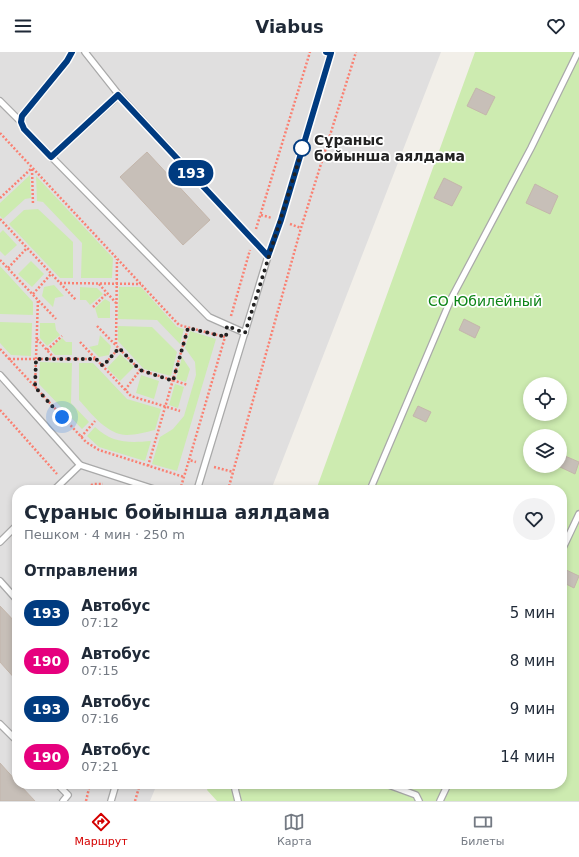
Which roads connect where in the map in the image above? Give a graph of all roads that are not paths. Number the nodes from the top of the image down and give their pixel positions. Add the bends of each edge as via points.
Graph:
1 (72, 52) edge
2 (85, 52) edge
3 (329, 52) edge
4 (578, 52) edge
5 (118, 95) junction
6 (0, 101) edge
7 (21, 122) junction
8 (51, 157) junction
9 (268, 256) junction
10 (245, 333) junction
11 (0, 375) edge
12 (80, 465) junction
13 (59, 485) edge
14 (142, 485) edge
15 (199, 485) edge
16 (372, 485) edge
17 (579, 514) edge
18 (12, 530) edge
19 (567, 539) edge
20 (0, 542) edge
21 (0, 581) edge
22 (12, 594) edge
23 (0, 724) edge
24 (12, 737) edge
25 (63, 789) edge
26 (115, 789) edge
27 (236, 789) edge
28 (400, 789) edge
29 (446, 789) edge
30 (62, 801) edge
31 (111, 801) edge
32 (238, 801) edge
33 (419, 801) edge
34 (440, 801) edge

1 - 7 lane via 22,116
2 - 5 lane
3 - 9 lane via 281,220
4 - 16 lane via 528,155 451,299
5 - 8 lane
5 - 9 lane
6 - 7 lane
7 - 8 lane via 24,129
8 - 10 lane via 209,317
9 - 10 lane
10 - 15 lane
11 - 12 lane
12 - 13 lane
12 - 14 lane
17 - 19 lane
18 - 20 lane
21 - 22 lane
23 - 24 lane
25 - 30 lane via 68,795
26 - 31 lane
27 - 32 lane
28 - 33 lane via 416,795
29 - 34 lane

